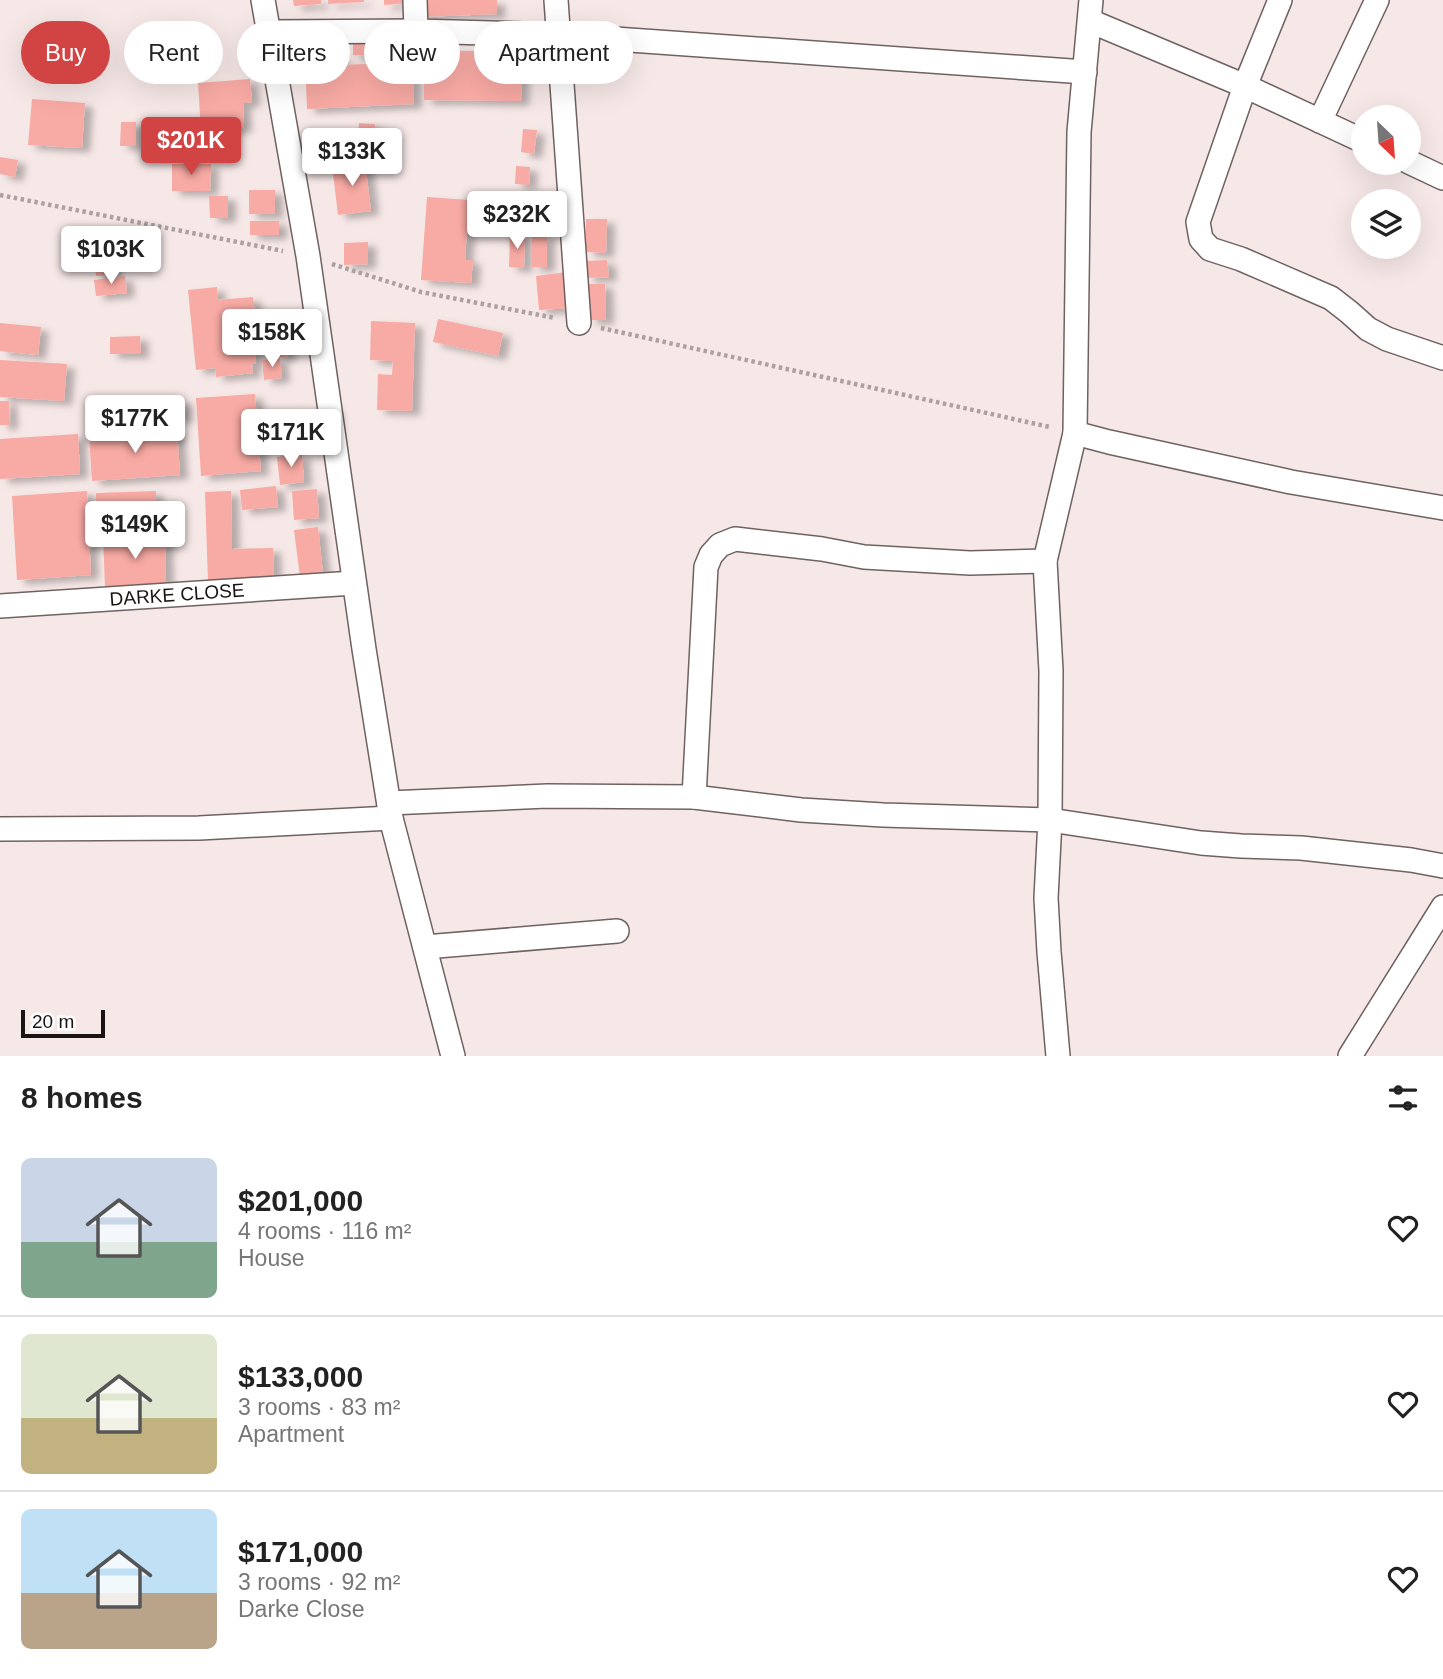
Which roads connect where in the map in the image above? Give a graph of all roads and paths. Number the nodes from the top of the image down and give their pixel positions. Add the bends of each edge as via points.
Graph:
1 (263, 0) edge
2 (415, 0) edge
3 (556, 0) edge
4 (1280, 0) edge
5 (1377, 0) edge
6 (1091, 10) edge
7 (268, 21) edge
8 (416, 21) edge
9 (558, 21) edge
10 (633, 40) edge
11 (1085, 72) junction
12 (279, 84) edge
13 (562, 84) edge
14 (1245, 86) junction
15 (1320, 121) junction
16 (1351, 135) edge
17 (1421, 168) edge
18 (1443, 178) edge
19 (0, 195) edge
20 (308, 256) junction
21 (579, 323) junction
22 (1443, 358) edge
23 (1075, 433) junction
24 (1443, 508) edge
25 (1045, 561) junction
26 (354, 583) junction
27 (0, 606) edge
28 (694, 797) junction
29 (390, 811) junction
30 (1050, 820) junction
31 (0, 829) edge
32 (1443, 866) edge
33 (1443, 907) edge
34 (617, 931) dead end
35 (425, 947) junction
36 (453, 1056) edge
37 (1058, 1056) edge
38 (1350, 1056) edge

1 - 7 street
2 - 8 street
3 - 9 street
4 - 14 street
5 - 15 street
6 - 11 street
6 - 14 street
10 - 11 street
11 - 23 street via 1079,132
12 - 20 street
13 - 21 street
14 - 15 street
14 - 22 street via 1198,222 1201,239 1210,248 1331,299 1387,339
15 - 16 street
17 - 18 street
19 - 20 path
20 - 21 path via 421,292
20 - 26 street
21 - 23 path
23 - 24 street via 1291,482
23 - 25 street
25 - 28 street via 864,557 736,539 720,545 706,567
25 - 30 street via 1051,671
26 - 27 street, DARKE CLOSE
26 - 29 street
28 - 29 street via 547,796
28 - 30 street via 801,810
29 - 31 street via 199,828
29 - 35 street
30 - 32 street via 1202,843 1301,848
30 - 37 street via 1046,898
33 - 38 street
34 - 35 street
35 - 36 street

